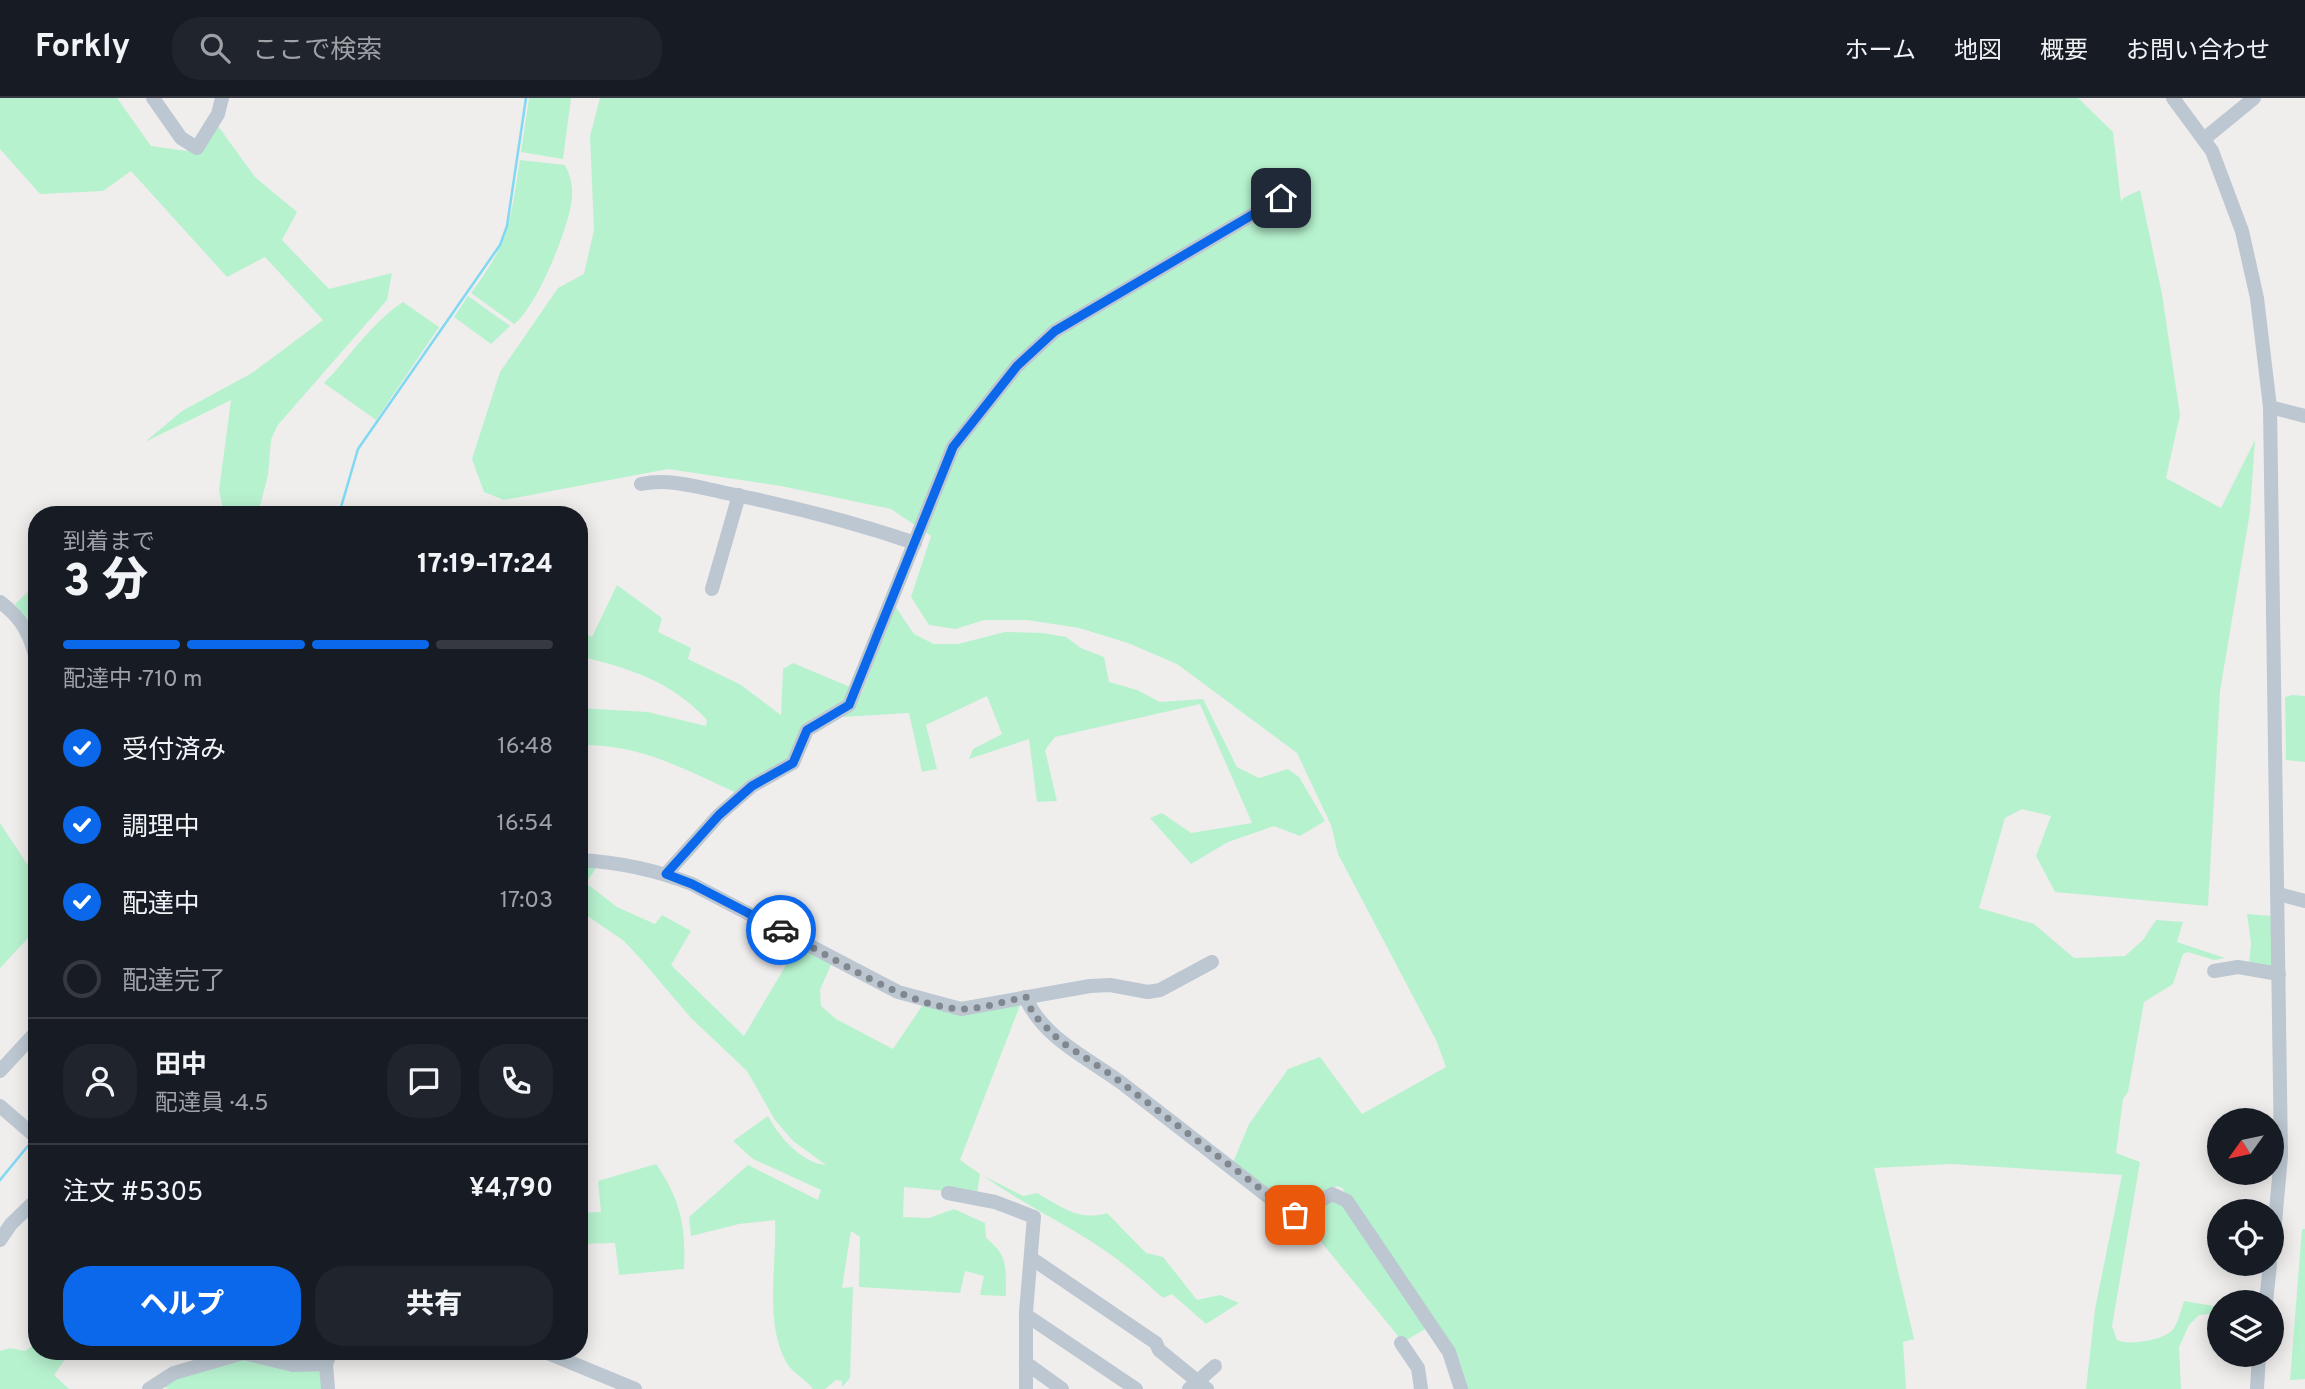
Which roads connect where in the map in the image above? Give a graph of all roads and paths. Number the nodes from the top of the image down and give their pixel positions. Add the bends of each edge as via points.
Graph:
1 (153, 98) edge
2 (222, 98) edge
3 (2173, 98) edge
4 (2254, 98) edge
5 (2204, 139) junction
6 (1281, 198) dead end
7 (2270, 407) junction
8 (2305, 416) edge
9 (641, 484) dead end
10 (739, 495) junction
11 (915, 543) junction
12 (712, 589) dead end
13 (0, 602) edge
14 (28, 632) edge
15 (588, 860) edge
16 (666, 874) junction
17 (2279, 894) junction
18 (2305, 901) edge
19 (1212, 962) dead end
20 (2214, 971) dead end
21 (2279, 974) junction
22 (1026, 997) junction
23 (28, 1041) edge
24 (0, 1072) edge
25 (0, 1106) edge
26 (2277, 1108) edge
27 (28, 1131) edge
28 (948, 1193) dead end
29 (28, 1208) edge
30 (0, 1240) edge
31 (1031, 1258) junction
32 (1026, 1315) junction
33 (1401, 1343) dead end
34 (219, 1360) edge
35 (270, 1360) edge
36 (317, 1360) edge
37 (329, 1360) edge
38 (565, 1360) edge
39 (1026, 1363) junction
40 (1215, 1366) dead end
41 (2258, 1367) edge
42 (1198, 1386) edge
43 (149, 1389) edge
44 (328, 1389) edge
45 (635, 1389) edge
46 (1026, 1389) edge
47 (1062, 1389) edge
48 (1136, 1389) edge
49 (1421, 1389) edge
50 (1461, 1389) edge
51 (2257, 1389) edge

1 - 2 street via 181,138 197,148 218,114
3 - 5 street
4 - 5 street
5 - 7 street via 2238,221 2254,277
6 - 11 street via 1055,331 1034,348 953,447
7 - 8 street
7 - 17 street
9 - 10 street via 663,480
10 - 11 street via 834,516
10 - 12 street
11 - 16 street via 849,705 807,730 793,763 743,793
13 - 14 street
15 - 16 street
16 - 22 street via 898,992 961,1009
17 - 18 street
17 - 21 street
19 - 22 street via 1148,992 1110,985
20 - 21 street via 2238,967
21 - 26 street
22 - 50 street via 1033,1014 1060,1041 1110,1074 1288,1212 1295,1215 1326,1196 1342,1196 1449,1352
23 - 24 street
25 - 27 street
28 - 31 street via 995,1202 1034,1217
29 - 30 street
31 - 32 street
31 - 42 street via 1156,1343
32 - 39 street
32 - 48 street
33 - 49 street via 1418,1368
34 - 43 street via 174,1373
35 - 36 street via 293,1366
37 - 44 street
38 - 45 street
39 - 46 street
39 - 47 street
40 - 42 street
41 - 51 street

